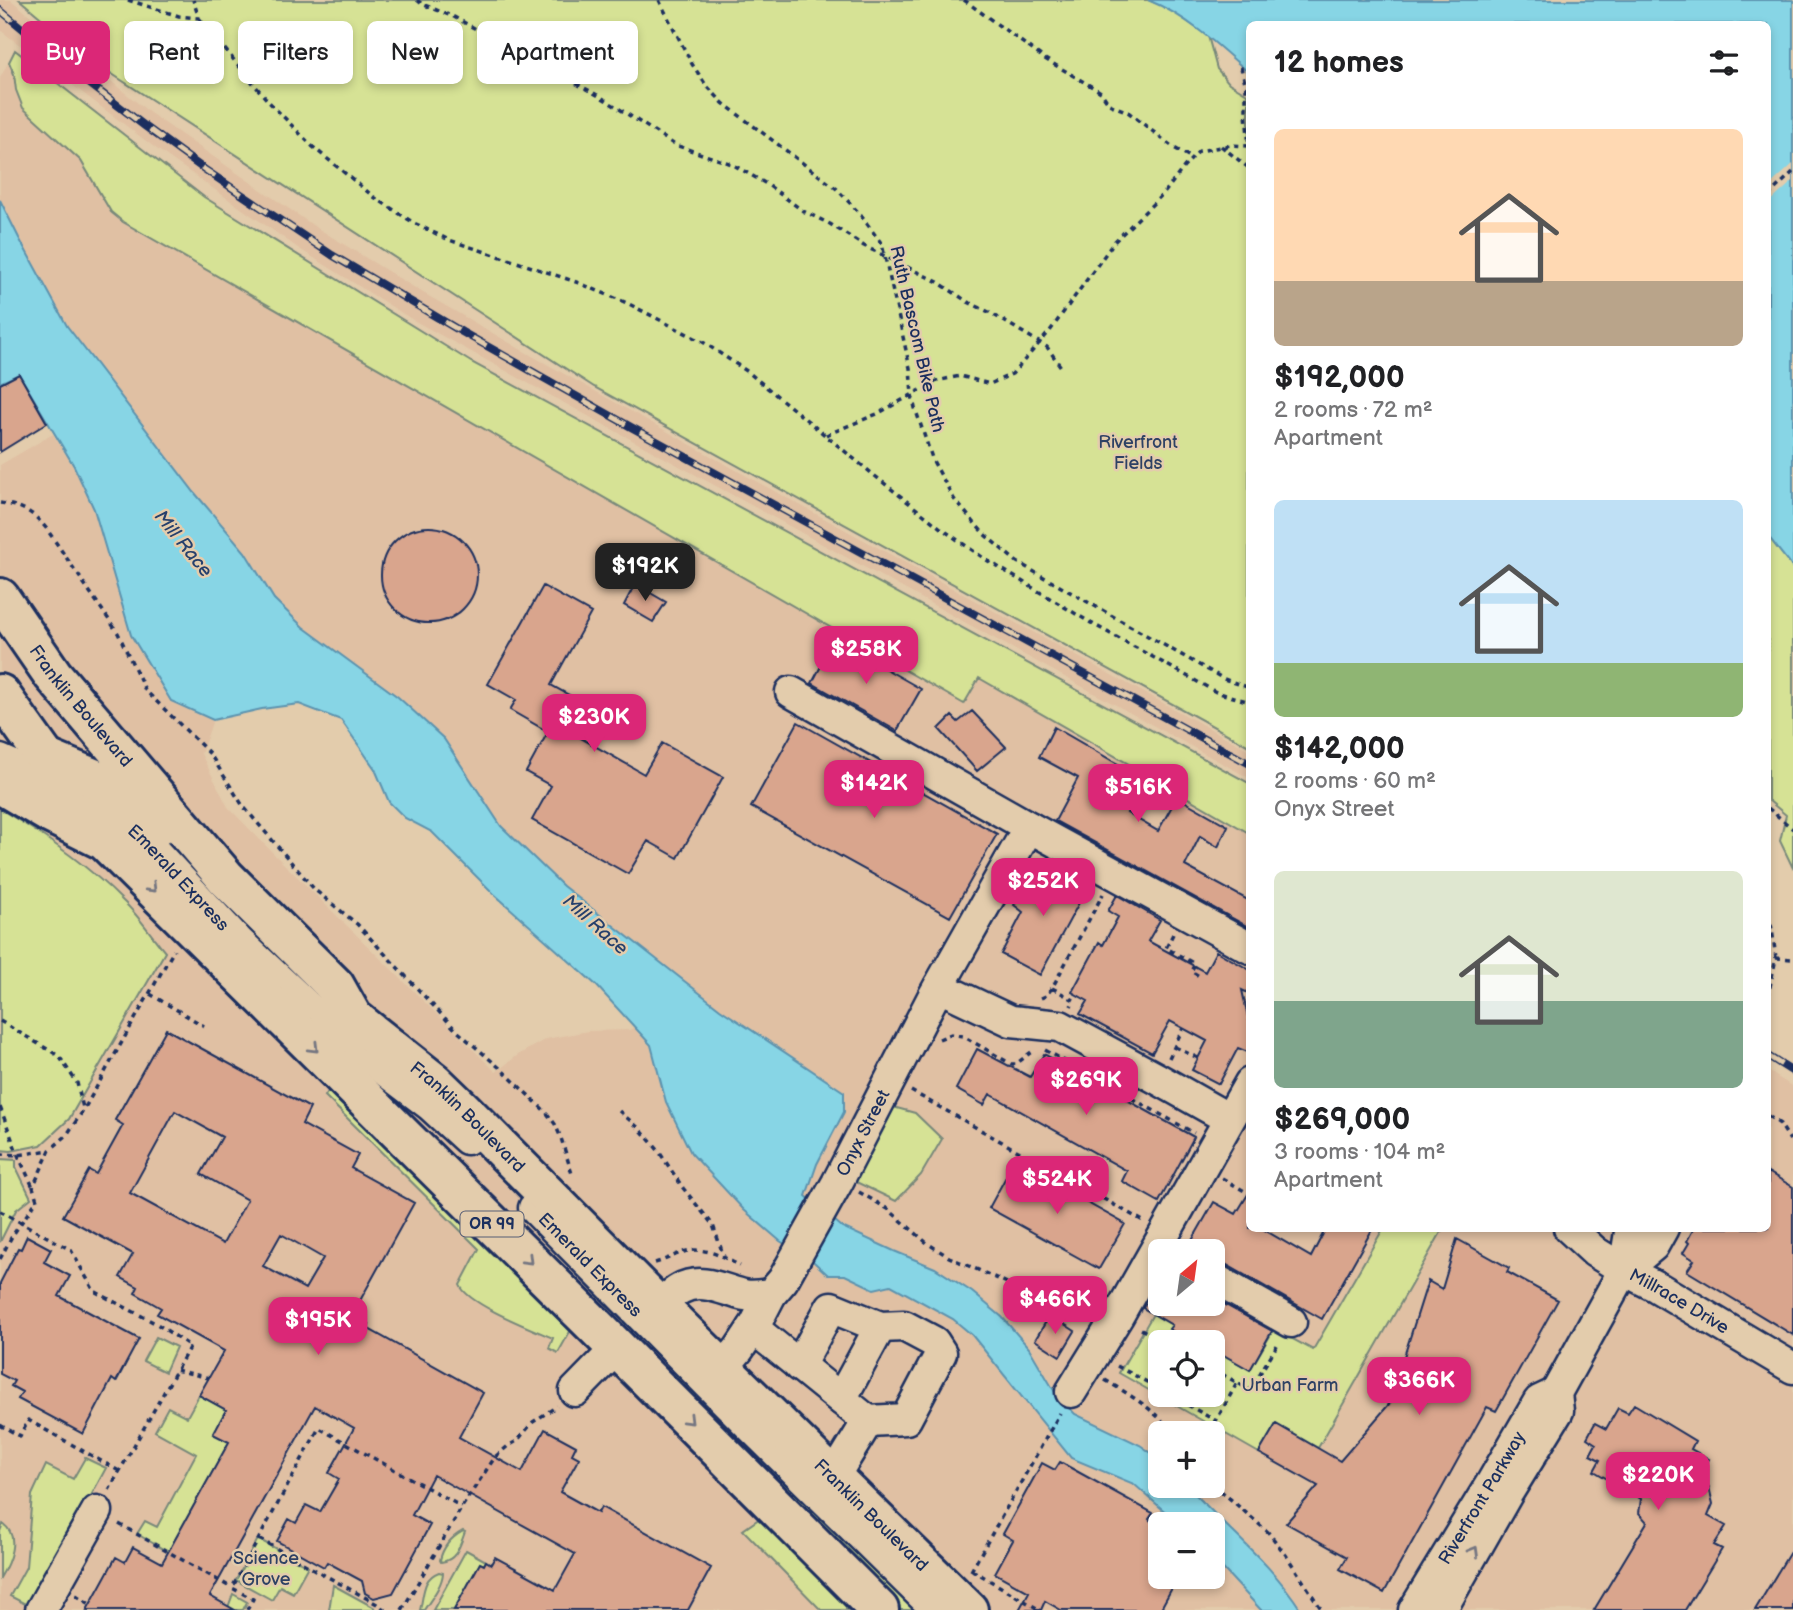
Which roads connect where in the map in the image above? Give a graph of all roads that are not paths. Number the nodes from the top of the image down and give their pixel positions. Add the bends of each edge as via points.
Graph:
1 (0, 598) edge
2 (791, 692) dead end
3 (0, 694) edge
4 (0, 741) edge
5 (43, 757) junction
6 (0, 760) edge
7 (0, 784) edge
8 (67, 789) junction
9 (1029, 827) junction
10 (104, 840) junction
11 (1246, 946) edge
12 (944, 977) junction
13 (353, 1018) junction
14 (1246, 1090) edge
15 (1222, 1131) junction
16 (1573, 1232) edge
17 (1630, 1232) edge
18 (1661, 1232) edge
19 (1164, 1239) edge
20 (1148, 1265) edge
21 (1624, 1270) junction
22 (1225, 1285) edge
23 (777, 1287) junction
24 (651, 1314) junction
25 (1291, 1322) road end
26 (880, 1327) junction
27 (753, 1328) junction
28 (617, 1348) junction
29 (799, 1366) junction
30 (1793, 1368) edge
31 (722, 1369) junction
32 (1083, 1372) road end
33 (575, 1391) road end
34 (1556, 1393) junction
35 (841, 1399) junction
36 (868, 1421) junction
37 (834, 1478) junction
38 (97, 1511) road end
39 (967, 1595) edge
40 (41, 1610) edge
41 (879, 1610) edge
42 (937, 1610) edge
43 (1414, 1610) edge
44 (1441, 1610) edge

1 - 13 main road, Franklin Boulevard via 53,675 226,878 335,986
2 - 9 street
3 - 5 main road, OR 99
4 - 5 main road
5 - 8 main road, OR 99
5 - 13 main road via 119,792 235,918 317,996
6 - 8 street, Emerald Express
7 - 10 main road
8 - 10 main road, OR 99
8 - 24 street, Emerald Express via 99,804 144,839 239,942 354,1047 430,1105
9 - 11 street
9 - 12 street, Onyx Street
10 -> 28 main road, OR 99
12 - 15 street via 1011,1021 1060,1026 1158,1079
12 - 23 street, Onyx Street via 832,1193
13 - 24 main road, Franklin Boulevard via 463,1110
14 - 15 street
15 - 19 street
16 - 21 street, Millrace Drive
17 - 21 street, Riverfront Parkway
18 - 21 street, Riverfront Parkway via 1653,1246
20 - 32 street
21 - 30 street, Millrace Drive
21 - 34 street, Riverfront Parkway
22 - 25 street
23 - 24 street via 758,1296 687,1285
23 - 27 street, Onyx Street
24 - 28 main road
24 - 31 main road, Franklin Boulevard
24 - 42 street, Emerald Express
26 - 29 street via 831,1307
26 - 35 street
26 - 36 street via 904,1326 934,1342 941,1353 905,1419
27 - 29 street
27 - 31 street, Onyx Street
28 - 33 street
28 -> 41 main road, OR 99
29 - 35 street
31 - 37 main road, Franklin Boulevard
34 - 43 street, Riverfront Parkway via 1539,1401
44 -> 34 street, Riverfront Parkway via 1558,1411
35 - 36 street
36 - 37 street
37 - 39 main road, Franklin Boulevard
38 - 40 street

